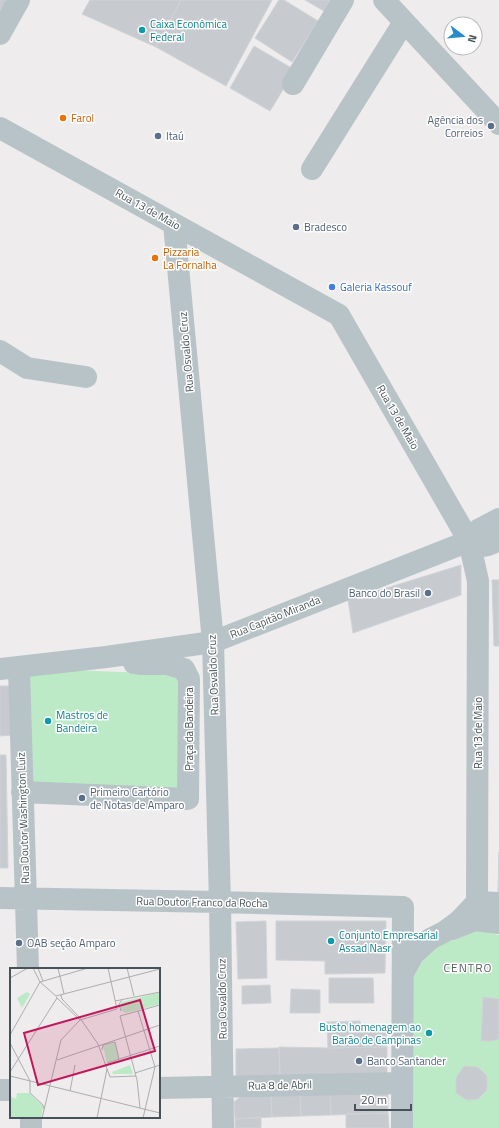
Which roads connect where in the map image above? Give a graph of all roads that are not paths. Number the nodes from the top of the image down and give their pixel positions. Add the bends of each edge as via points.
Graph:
1 (19, 0) edge
2 (343, 0) edge
3 (384, 0) edge
4 (404, 22) junction
5 (0, 34) edge
6 (293, 84) dead end
7 (499, 124) edge
8 (0, 128) edge
9 (312, 169) dead end
10 (174, 224) junction
11 (0, 351) edge
12 (86, 376) dead end
13 (499, 519) edge
14 (499, 540) edge
15 (470, 541) junction
16 (212, 642) junction
17 (106, 657) junction
18 (9, 668) edge
19 (22, 792) junction
20 (0, 898) edge
21 (27, 899) junction
22 (220, 902) junction
23 (477, 902) junction
24 (499, 903) edge
25 (499, 922) edge
26 (444, 932) junction
27 (28, 968) edge
28 (403, 973) junction
29 (402, 1083) junction
30 (223, 1087) junction
31 (160, 1088) edge
32 (223, 1128) edge
33 (402, 1128) edge

1 - 5 street
2 - 6 street
3 - 4 street
4 - 7 street
4 - 9 street
8 - 10 street, Rua 13 de Maio
10 - 15 street, Rua 13 de Maio via 339,315
10 - 16 street, Rua Osvaldo Cruz
11 - 12 street via 27,368
13 - 15 street, Rua Capitão Miranda via 478,530
14 - 15 street via 483,547
15 - 16 street, Rua Capitão Miranda
15 - 23 street, Rua 13 de Maio via 478,581
16 - 17 street, Rua Capitão Miranda
16 - 22 street, Rua Osvaldo Cruz
17 - 18 street, Rua Capitão Miranda
17 - 19 street, Praça da Bandeira via 140,664 167,664 184,669 190,678 188,799
18 - 19 street, Rua Doutor Washington Luiz
19 - 21 street, Rua Doutor Washington Luiz
20 - 21 street, Rua Doutor Franco da Rocha
21 - 22 street, Rua Doutor Franco da Rocha
21 - 27 street, Rua Doutor Washington Luiz
22 - 28 street, Rua Doutor Franco da Rocha via 403,907
22 - 30 street, Rua Osvaldo Cruz
23 - 24 street
23 - 26 street
25 - 26 street via 474,920
26 - 28 street via 413,955
28 - 29 street
29 - 30 street, Rua 8 de Abril
29 - 33 street
30 - 31 street, Rua 8 de Abril
30 - 32 street, Rua Osvaldo Cruz

